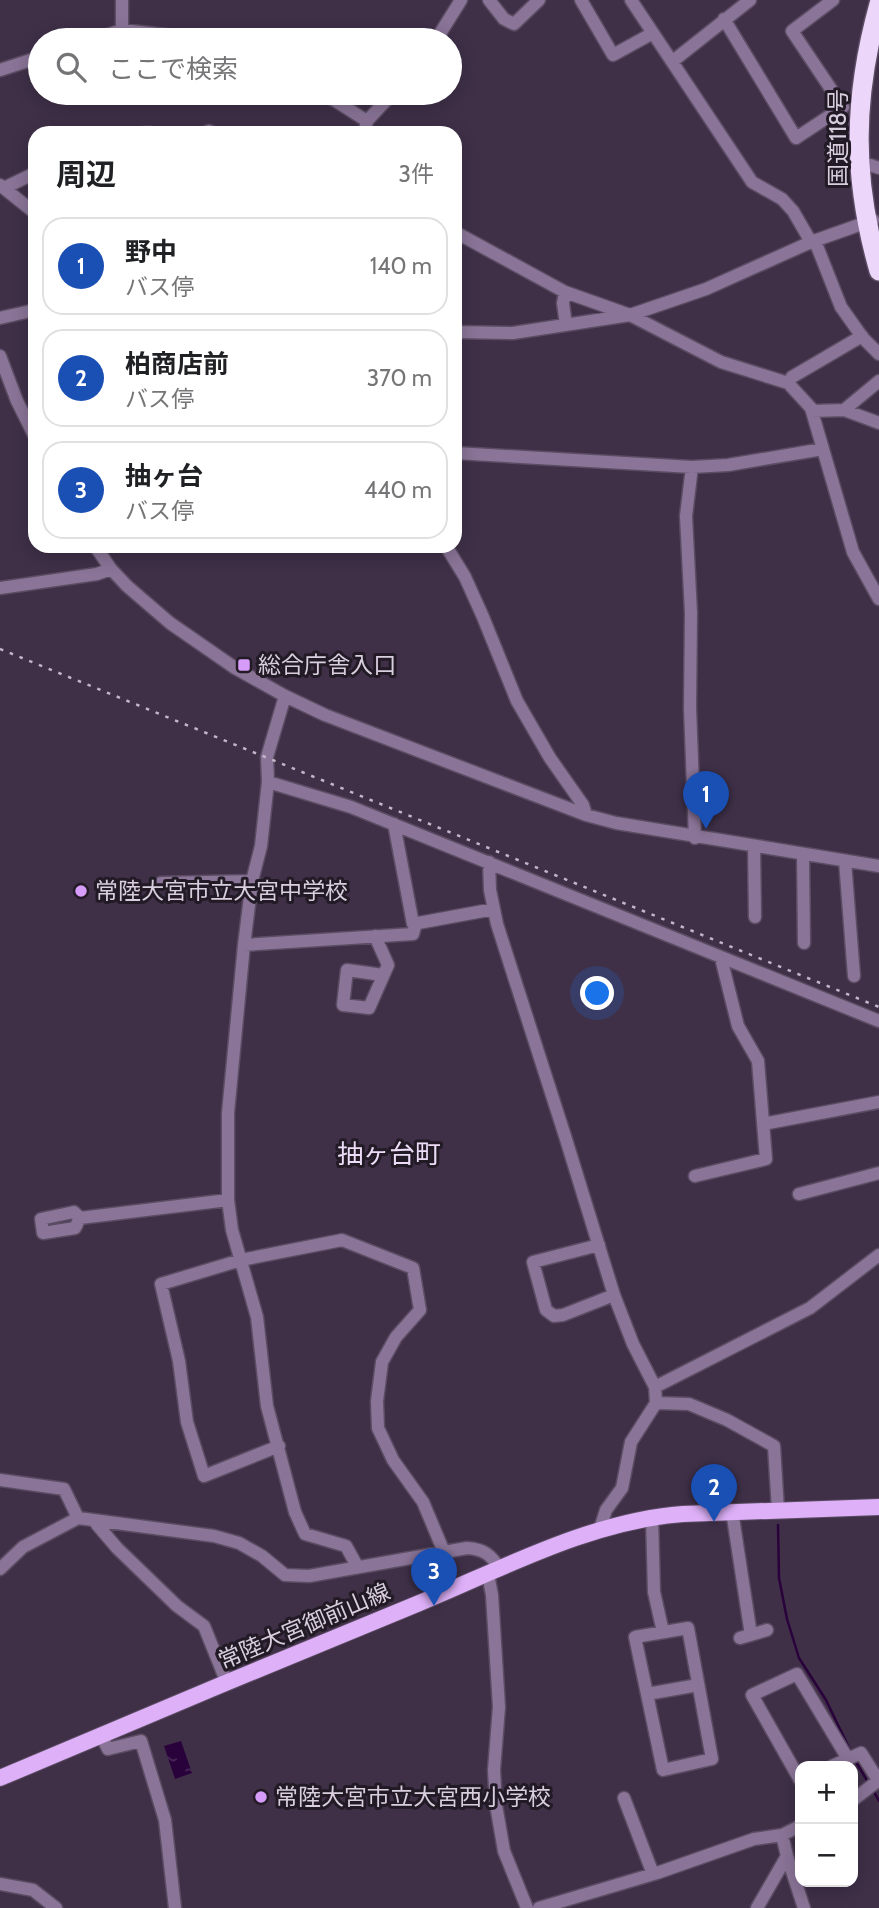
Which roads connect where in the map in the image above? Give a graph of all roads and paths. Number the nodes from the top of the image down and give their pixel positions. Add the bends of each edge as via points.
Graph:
1 (122, 0) edge
2 (461, 0) edge
3 (489, 0) edge
4 (539, 0) edge
5 (581, 0) edge
6 (631, 0) edge
7 (750, 0) edge
8 (833, 0) edge
9 (872, 0) edge
10 (879, 6) edge
11 (724, 19) junction
12 (122, 28) edge
13 (444, 28) edge
14 (653, 33) junction
15 (879, 51) edge
16 (28, 61) edge
17 (673, 61) junction
18 (0, 71) edge
19 (338, 105) edge
20 (383, 105) edge
21 (364, 126) edge
22 (366, 126) edge
23 (874, 167) edge
24 (28, 176) edge
25 (2, 186) edge
26 (28, 207) edge
27 (874, 223) edge
28 (462, 236) edge
29 (813, 242) junction
30 (879, 271) edge
31 (565, 292) junction
32 (28, 312) edge
33 (630, 315) junction
34 (0, 318) edge
35 (566, 326) junction
36 (462, 332) edge
37 (862, 336) junction
38 (879, 354) edge
39 (0, 356) edge
40 (879, 381) edge
41 (788, 383) junction
42 (844, 410) junction
43 (812, 411) junction
44 (879, 423) edge
45 (28, 424) edge
46 (822, 449) junction
47 (462, 453) edge
48 (692, 467) junction
49 (100, 553) edge
50 (450, 553) edge
51 (111, 569) junction
52 (0, 588) edge
53 (879, 599) edge
54 (285, 696) junction
55 (268, 782) junction
56 (586, 815) junction
57 (394, 824) junction
58 (695, 838) junction
59 (754, 846) junction
60 (803, 854) junction
61 (845, 861) junction
62 (489, 862) junction
63 (879, 866) edge
64 (252, 881) junction
65 (161, 883) dead end
66 (494, 909) junction
67 (755, 917) dead end
68 (416, 923) junction
69 (375, 936) junction
70 (804, 943) dead end
71 (244, 945) junction
72 (721, 958) junction
73 (383, 975) dead end
74 (854, 976) dead end
75 (879, 1021) edge
76 (879, 1102) edge
77 (763, 1124) junction
78 (879, 1173) edge
79 (695, 1176) dead end
80 (799, 1194) dead end
81 (228, 1200) junction
82 (80, 1219) dead end
83 (598, 1245) junction
84 (879, 1255) edge
85 (241, 1261) junction
86 (614, 1295) junction
87 (655, 1387) junction
88 (656, 1403) junction
89 (279, 1446) junction
90 (0, 1480) edge
91 (879, 1507) edge
92 (778, 1510) junction
93 (732, 1511) junction
94 (652, 1517) junction
95 (78, 1518) junction
96 (94, 1521) junction
97 (600, 1529) junction
98 (443, 1552) junction
99 (357, 1566) junction
100 (0, 1569) edge
101 (494, 1572) junction
102 (767, 1630) dead end
103 (663, 1632) junction
104 (227, 1683) junction
105 (698, 1685) junction
106 (647, 1693) junction
107 (101, 1735) junction
108 (848, 1759) junction
109 (843, 1761) edge
110 (795, 1771) edge
111 (0, 1778) edge
112 (878, 1780) edge
113 (858, 1796) edge
114 (624, 1798) dead end
115 (795, 1828) edge
116 (782, 1835) junction
117 (788, 1856) junction
118 (653, 1874) junction
119 (0, 1884) edge
120 (56, 1908) edge
121 (176, 1908) edge
122 (527, 1908) edge
123 (539, 1908) edge
124 (757, 1908) edge
125 (804, 1908) edge

1 - 12 street
2 - 13 street
3 - 4 street via 514,24
5 - 14 street via 614,55
6 - 14 street
7 - 11 street
8 - 11 street via 792,30 843,107 796,138
9 - 10 highway
10 - 27 highway, 国道118号 via 859,102 859,165
11 - 17 street
14 - 17 street
15 - 23 highway, 国道118号 via 871,102
16 - 18 street
17 - 29 street via 752,182 782,199
19 - 21 street
20 - 22 street
23 - 27 highway, 国道118号
24 - 25 street
25 - 26 street
27 - 29 street
27 - 30 highway, 国道118号
28 - 31 street
29 - 33 street via 706,289
29 - 37 street via 841,307
31 - 33 street
31 - 35 street
32 - 34 street
33 - 35 street
33 - 41 street via 721,362
35 - 36 street via 513,333
37 - 38 street
37 - 41 street
39 - 45 street
40 - 42 street
41 - 43 street
42 - 43 street
42 - 44 street
43 - 46 street
46 - 48 street
46 - 53 street via 853,552
47 - 48 street
48 - 58 street via 686,516
49 - 51 street
50 - 56 street via 465,577 517,701
51 - 52 street
51 - 54 street via 170,623
54 - 55 street via 267,757
54 - 56 street
55 - 57 street
55 - 64 street
56 - 58 street
57 - 62 street
57 - 68 street
58 - 59 street
59 - 60 street
59 - 67 street
60 - 61 street
60 - 70 street
61 - 63 street
61 - 74 street
62 - 66 street
62 - 72 street
64 - 65 street
64 - 71 street
66 - 68 street
66 - 83 street
68 - 69 street via 413,933
69 - 71 street
69 - 73 street via 388,965
71 - 81 street via 228,1114
72 - 75 street
72 - 77 street via 738,1026 758,1060
76 - 77 street
77 - 79 street via 766,1160
78 - 80 street
81 - 82 street
81 - 85 street
83 - 86 street
83 - 86 street via 533,1262 546,1310 563,1315
84 - 87 street via 810,1308
85 - 89 street via 257,1317 267,1406
85 - 89 street via 161,1284 187,1422 204,1476
85 - 98 street via 342,1240 413,1268 420,1310 382,1362 378,1428 393,1460 423,1502
86 - 87 street
87 - 88 street
88 - 92 street via 689,1404 774,1446
88 - 97 street via 631,1441 622,1488 606,1510
89 - 99 street via 305,1534 346,1546
90 - 95 street via 64,1489
91 - 92 main road, 常陸大宮御前山線
92 - 93 main road, 常陸大宮御前山線
93 - 94 main road, 常陸大宮御前山線
93 - 102 street via 746,1637
94 - 97 main road, 常陸大宮御前山線
94 - 103 street via 654,1592
95 - 96 street
95 - 100 street via 23,1547
96 - 99 street via 239,1543 285,1575 309,1576
96 - 104 street via 177,1606 204,1626
97 - 101 main road, 常陸大宮御前山線
98 - 99 street
98 - 101 street via 479,1549 493,1558
101 - 104 main road, 常陸大宮御前山線
101 - 122 street via 499,1700 496,1805 504,1851
103 - 105 street via 688,1628
103 - 106 street via 635,1637
104 - 107 main road, 常陸大宮御前山線
105 - 106 street
105 - 106 street via 712,1759 663,1770
107 - 111 main road, 常陸大宮御前山線
107 - 121 street via 108,1749 141,1741 165,1820
108 - 109 street
108 - 110 street via 797,1674 752,1696
108 - 112 street via 861,1753
112 - 113 street
114 - 118 street
115 - 116 street
116 - 117 street
116 - 118 street via 754,1839
117 - 124 street
117 - 125 street
118 - 123 street
119 - 120 street via 33,1890

